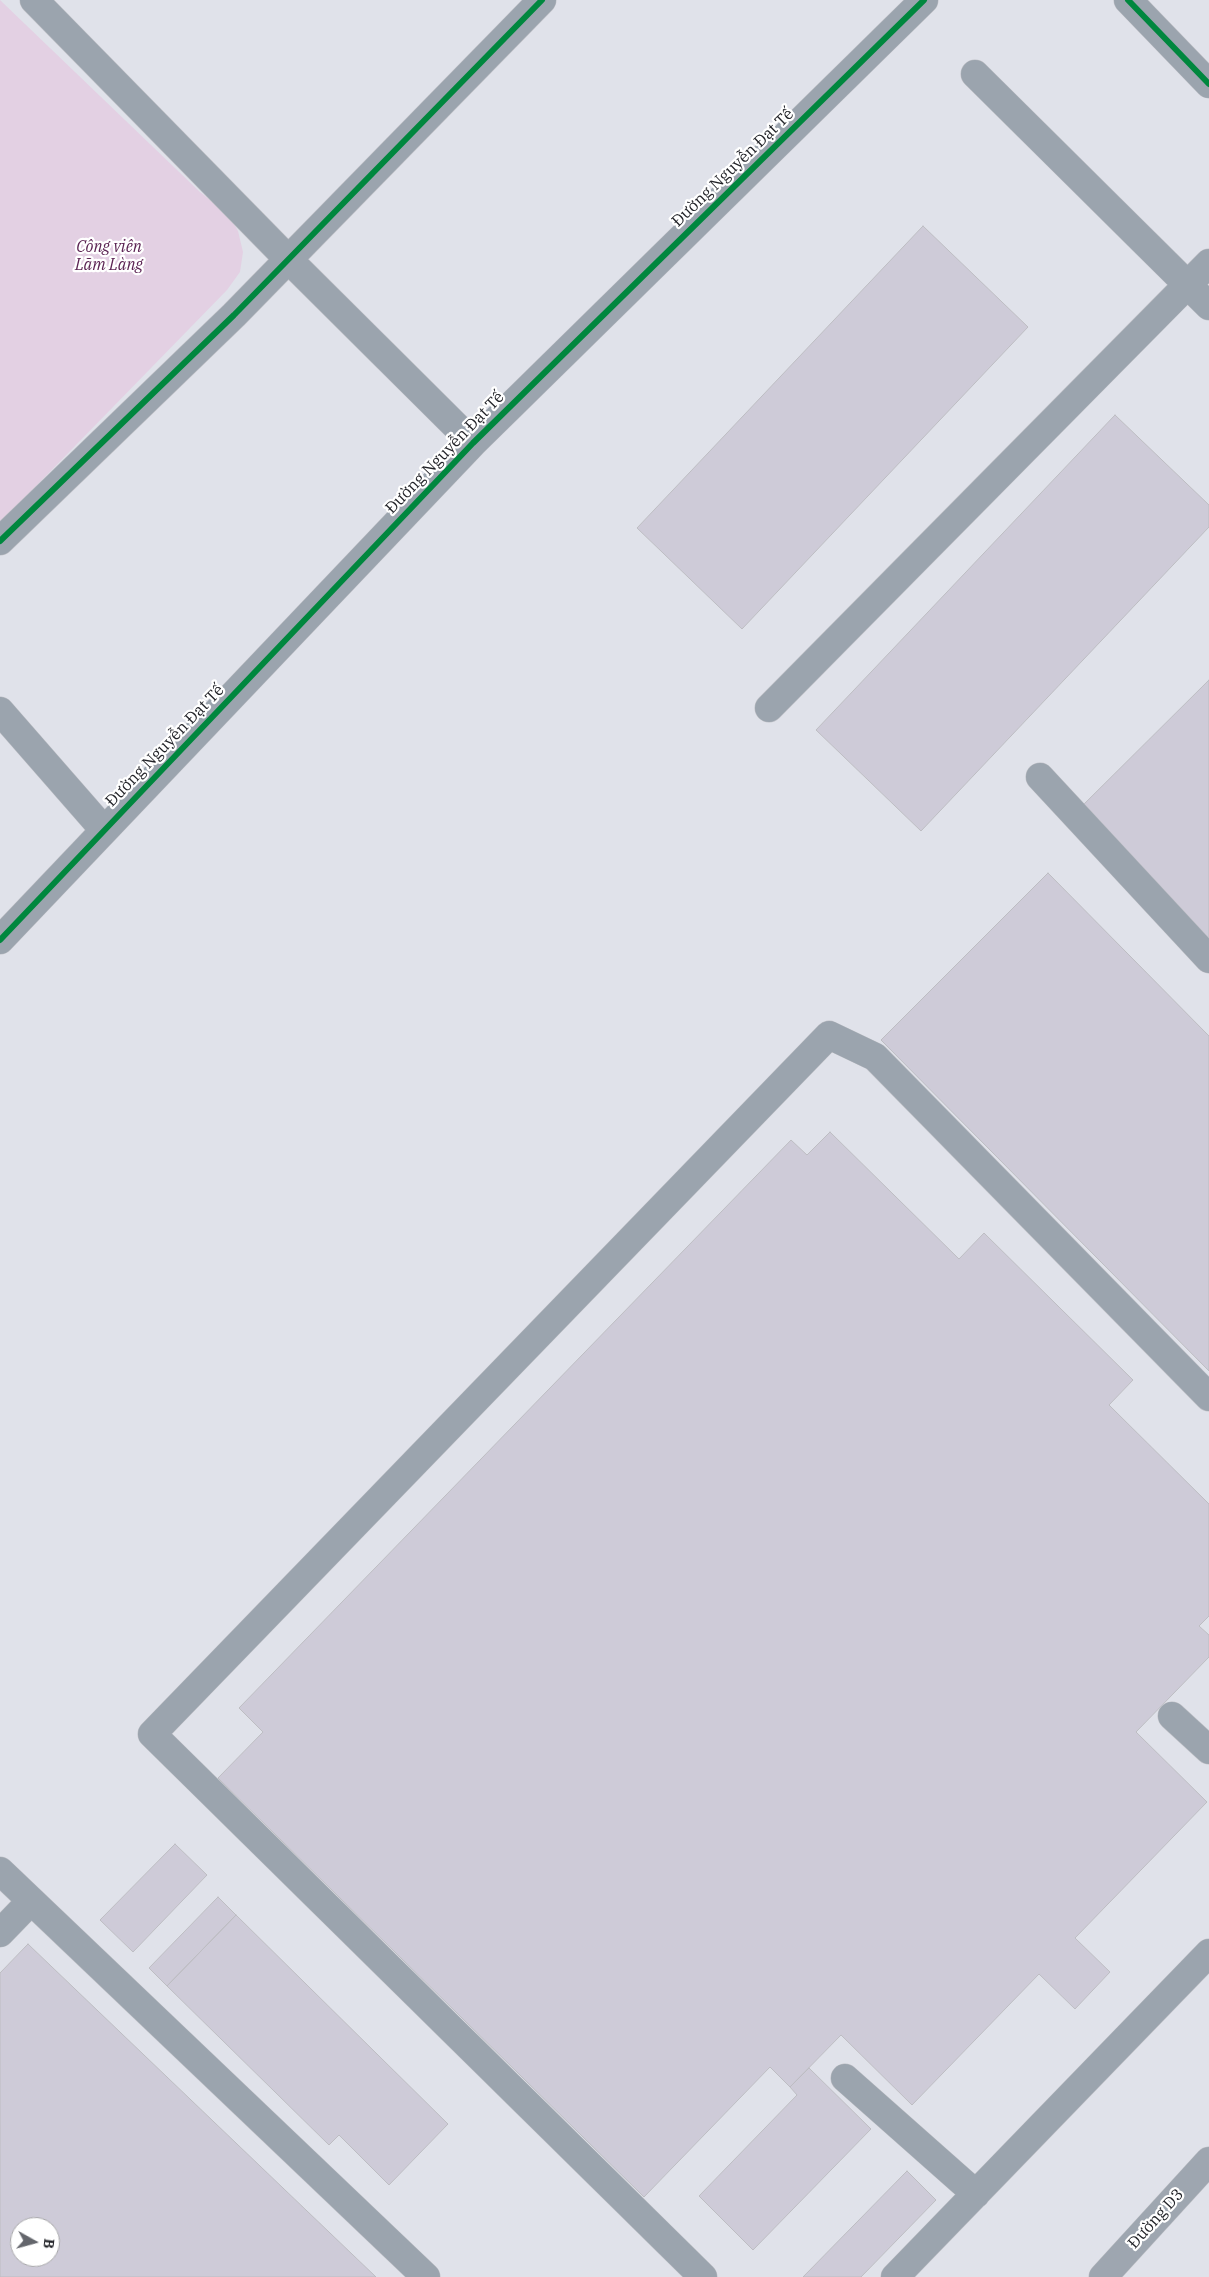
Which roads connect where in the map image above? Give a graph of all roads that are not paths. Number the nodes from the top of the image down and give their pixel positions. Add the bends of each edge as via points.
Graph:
1 (34, 0) edge
2 (542, 0) edge
3 (924, 0) edge
4 (1128, 0) edge
5 (975, 74) dead end
6 (1209, 84) edge
7 (288, 260) junction
8 (1209, 263) edge
9 (1187, 285) junction
10 (1209, 306) edge
11 (473, 443) junction
12 (0, 541) edge
13 (769, 708) dead end
14 (0, 711) edge
15 (1040, 777) dead end
16 (104, 830) junction
17 (0, 940) edge
18 (1209, 959) edge
19 (1209, 1397) edge
20 (1172, 1716) dead end
21 (1209, 1750) edge
22 (0, 1872) edge
23 (31, 1901) junction
24 (0, 1933) edge
25 (1209, 1953) edge
26 (845, 2078) dead end
27 (1209, 2161) edge
28 (976, 2194) junction
29 (426, 2277) edge
30 (703, 2277) edge
31 (895, 2277) edge
32 (1103, 2277) edge

1 - 7 street
2 - 7 street
3 - 11 street, Đường Nguyễn Đạt Tế
4 - 6 street
5 - 9 street
7 - 11 street
7 - 12 street
8 - 9 street
9 - 10 street
9 - 13 street
11 - 16 street, Đường Nguyễn Đạt Tế
14 - 16 street
15 - 18 street
16 - 17 street, Đường Nguyễn Đạt Tế
19 - 30 street via 876,1057 829,1035 152,1734
20 - 21 street
22 - 23 street
23 - 24 street
23 - 29 street
25 - 28 street
26 - 28 street
27 - 32 main road, Đường D3
28 - 31 street

